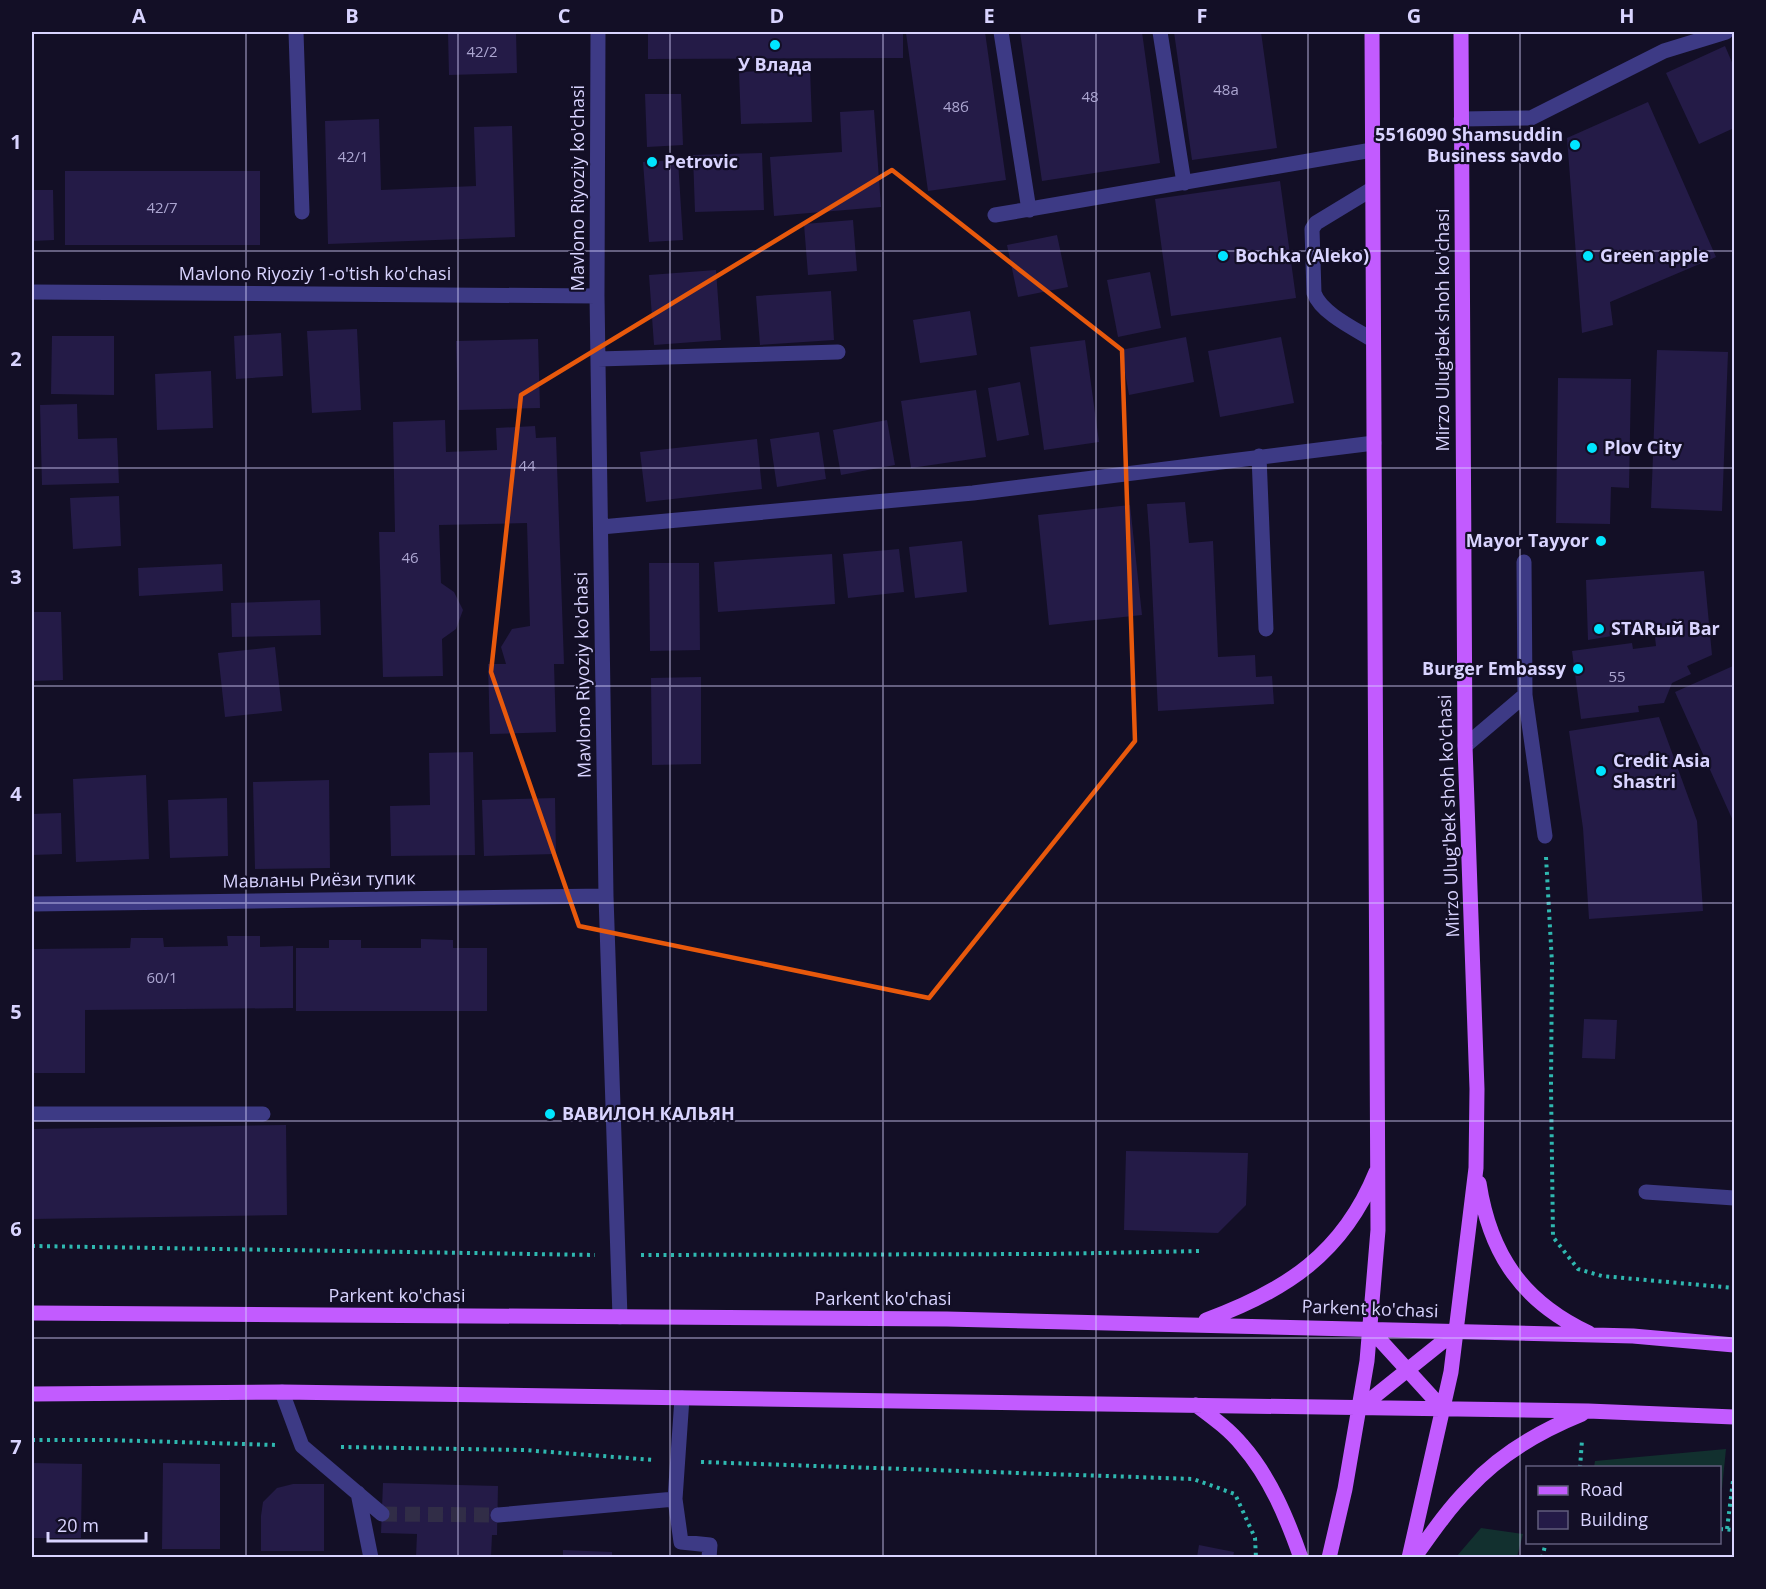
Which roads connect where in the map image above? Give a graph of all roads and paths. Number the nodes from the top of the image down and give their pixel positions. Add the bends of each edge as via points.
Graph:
1 (296, 32) edge
2 (598, 32) edge
3 (1001, 32) edge
4 (1160, 32) edge
5 (1372, 32) edge
6 (1461, 32) edge
7 (1726, 32) edge
8 (1461, 119) junction
9 (1372, 150) junction
10 (1184, 183) junction
11 (1372, 189) junction
12 (1029, 210) junction
13 (302, 212) dead end
14 (995, 215) dead end
15 (32, 292) edge
16 (597, 296) junction
17 (1373, 340) junction
18 (838, 352) dead end
19 (598, 359) junction
20 (1374, 443) junction
21 (1259, 456) junction
22 (601, 526) junction
23 (1524, 562) dead end
24 (1266, 629) dead end
25 (1525, 695) junction
26 (1465, 746) junction
27 (1545, 836) joint
28 (606, 896) junction
29 (32, 904) edge
30 (32, 1114) edge
31 (263, 1114) dead end
32 (1378, 1164) junction
33 (1476, 1168) junction
34 (1646, 1192) dead end
35 (1734, 1198) edge
36 (1734, 1288) edge
37 (32, 1313) edge
38 (620, 1317) junction
39 (1198, 1323) junction
40 (1370, 1329) junction
41 (1456, 1331) junction
42 (1594, 1335) junction
43 (1734, 1345) edge
44 (1408, 1370) junction
45 (282, 1392) junction
46 (32, 1394) edge
47 (682, 1398) junction
48 (1196, 1405) junction
49 (1360, 1408) junction
50 (1443, 1409) junction
51 (1588, 1411) junction
52 (1734, 1417) edge
53 (1582, 1440) dead end
54 (1580, 1466) edge
55 (1733, 1481) edge
56 (358, 1493) junction
57 (1733, 1499) edge
58 (675, 1500) junction
59 (382, 1514) tunnel mouth
60 (498, 1515) tunnel mouth
61 (1721, 1529) edge
62 (1727, 1529) junction
63 (1734, 1530) edge
64 (371, 1557) edge
65 (709, 1557) edge
66 (1301, 1557) edge
67 (1329, 1557) edge
68 (1409, 1557) edge
69 (1414, 1557) edge

1 - 13 street
2 - 16 street, Mavlono Riyoziy ko'chasi
3 - 12 street
4 - 10 street
5 - 9 main road
6 - 8 main road, Mirzo Ulug'bek shoh ko'chasi
7 - 8 street via 1664,51 1531,118
8 - 26 main road, Mirzo Ulug'bek shoh ko'chasi
9 - 10 street
9 - 11 main road
10 - 12 street
11 - 17 main road
11 - 17 street via 1312,229 1317,301
12 - 14 street
15 - 16 street, Mavlono Riyoziy 1-o'tish ko'chasi
16 - 19 street, Mavlono Riyoziy ko'chasi
17 - 20 main road
18 - 19 street
19 - 22 street, Mavlono Riyoziy ko'chasi
20 - 21 street
20 - 32 main road
21 - 22 street via 973,493
21 - 24 street
22 - 28 street, Mavlono Riyoziy ko'chasi
23 - 25 street
25 - 26 street
25 - 27 street
26 - 33 main road, Mirzo Ulug'bek shoh ko'chasi via 1477,1089
27 - 36 path via 1552,963 1553,1237 1578,1269 1602,1276
28 - 29 street, Мавланы Риёзи тупик
28 - 38 street, Mavlono Riyoziy ko'chasi
30 - 31 street
32 - 39 main road via 1354,1214 1316,1261 1266,1295
32 - 40 main road via 1378,1230
33 - 41 main road, Mirzo Ulug'bek shoh ko'chasi
33 - 42 main road via 1490,1230 1515,1278 1549,1311
34 - 35 street
37 - 38 main road, Parkent ko'chasi
38 - 39 main road, Parkent ko'chasi
39 - 40 main road, Parkent ko'chasi
40 - 41 main road, Parkent ko'chasi
40 - 44 main road
40 - 49 main road
41 - 42 main road, Parkent ko'chasi
41 - 44 main road
41 - 50 main road, Mirzo Ulug'bek shoh ko'chasi
42 - 43 main road, Parkent ko'chasi
44 - 49 main road
44 - 50 main road
45 - 46 main road
45 - 47 main road
45 - 56 street via 302,1446
47 - 48 main road
47 - 58 street
48 - 49 main road
48 - 66 main road via 1220,1423 1260,1468
49 - 50 main road
49 - 67 main road
50 - 51 main road
50 - 68 main road, Mirzo Ulug'bek shoh ko'chasi
51 - 52 main road
51 - 69 main road via 1537,1435 1490,1467 1451,1508
53 - 54 path
55 - 57 path
56 - 59 street
56 - 64 street
57 - 62 path
58 - 60 street
58 - 65 street via 681,1542 710,1545
61 - 62 path
62 - 63 path

